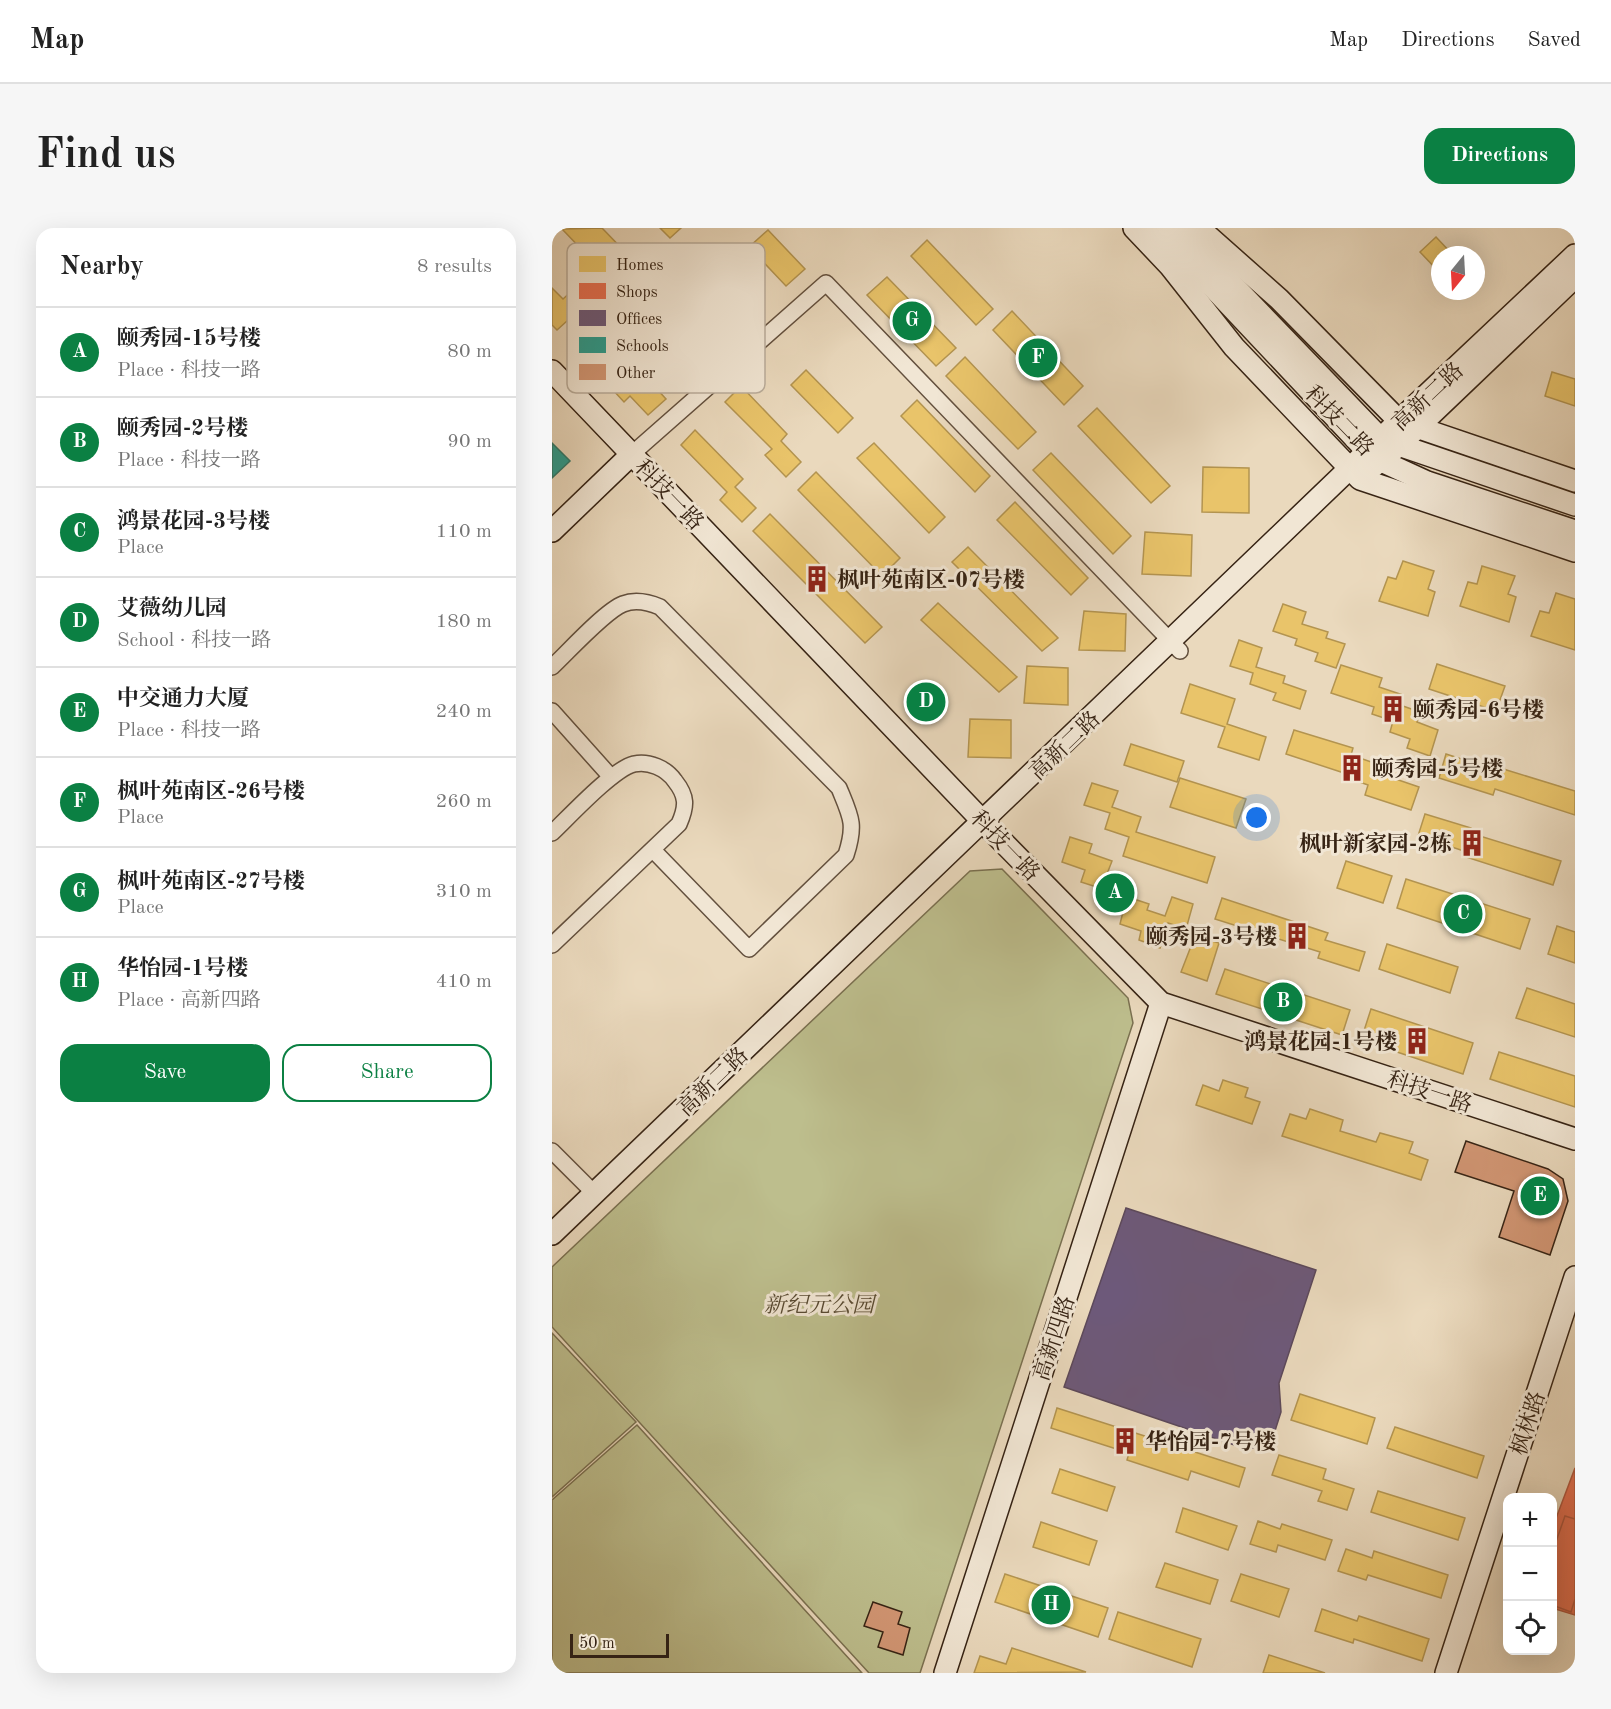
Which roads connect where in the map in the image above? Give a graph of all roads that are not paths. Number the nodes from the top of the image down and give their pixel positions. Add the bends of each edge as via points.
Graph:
1 (1134, 228) edge
2 (1157, 228) edge
3 (1178, 228) edge
4 (1198, 228) edge
5 (1575, 255) edge
6 (1575, 277) edge
7 (765, 336) edge
8 (552, 371) edge
9 (567, 387) edge
10 (573, 393) edge
11 (701, 393) edge
12 (1408, 424) junction
13 (1382, 449) junction
14 (632, 454) junction
15 (1355, 474) junction
16 (1575, 481) edge
17 (1575, 505) edge
18 (552, 531) edge
19 (1575, 531) edge
20 (1575, 551) edge
21 (1176, 646) junction
22 (552, 667) edge
23 (552, 711) edge
24 (611, 777) junction
25 (988, 826) junction
26 (552, 833) edge
27 (653, 850) junction
28 (552, 945) edge
29 (1161, 1003) junction
30 (1575, 1139) edge
31 (552, 1151) edge
32 (594, 1193) junction
33 (552, 1234) edge
34 (552, 1251) edge
35 (1575, 1277) edge
36 (945, 1673) edge
37 (1446, 1673) edge

1 - 15 street via 1170,266 1234,347
2 - 13 street, 科技二路
3 - 13 street, 科技二路
4 - 12 street via 1279,299
5 - 12 street, 高新二路
6 - 12 street, 高新二路
7 - 21 street via 825,283
8 - 9 street, 科技一路
10 - 14 street, 科技一路
11 - 14 street
12 - 13 street, 高新二路
12 - 16 street
13 - 15 street, 高新二路
13 - 17 street, 科技二路
13 - 19 street, 科技二路 via 1426,482
14 - 18 street
14 - 25 street, 科技一路
15 - 20 street
15 - 21 street, 高新二路
21 - 25 street, 高新二路
22 - 27 street via 623,604 643,601 660,607 839,788 852,820 846,855 748,949
23 - 24 street
24 - 26 street
24 - 27 street via 632,764 653,764 673,778 683,793 685,810 679,824
25 - 29 street, 科技一路
25 - 32 street, 高新二路
25 - 34 street, 高新二路
27 - 28 street
29 - 30 street, 科技一路
29 - 36 street, 高新四路
31 - 32 street
32 - 33 street, 高新二路
35 - 37 street, 枫林路

